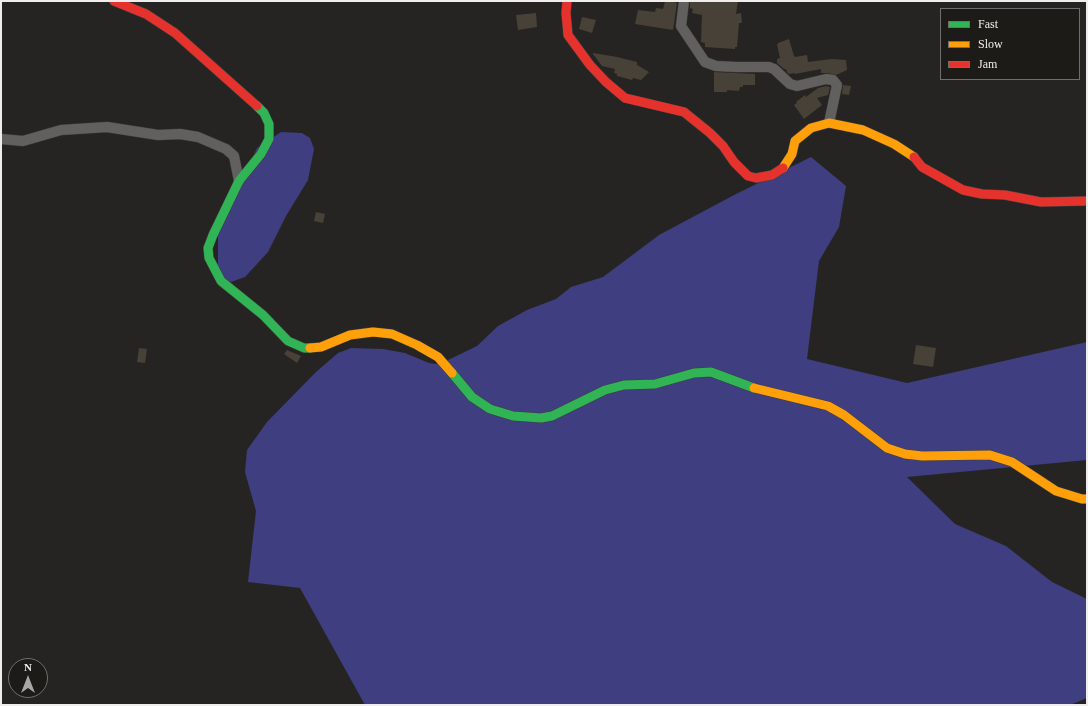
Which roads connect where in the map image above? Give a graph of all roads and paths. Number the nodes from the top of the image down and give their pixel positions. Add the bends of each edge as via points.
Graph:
1 (114, 1) edge
2 (567, 1) edge
3 (684, 1) edge
4 (829, 123) junction
5 (1, 139) edge
6 (239, 181) junction
7 (1087, 201) edge
8 (1087, 499) edge

1 - 6 street via 146,14 175,33 264,113 269,124 268,138 261,154
2 - 4 street via 568,35 606,82 625,98 684,112 723,146 748,176 756,178 772,175 784,166 792,154 795,141 811,128
3 - 4 street via 681,26 706,62 716,66 769,67 790,84 797,86 833,80 837,85
4 - 7 street via 863,130 894,144 915,158 922,167 963,190 1041,202
5 - 6 street via 23,141 61,130 107,127 158,135 180,134 198,137 226,149 234,156
6 - 8 street via 213,235 208,248 209,258 221,281 263,315 288,341 304,348 321,347 350,335 373,332 392,334 438,357 472,397 490,409 513,416 541,418 552,416 605,390 624,385 655,384 694,373 711,372 761,390 828,406 887,448 922,456 990,455 1012,462 1056,491

